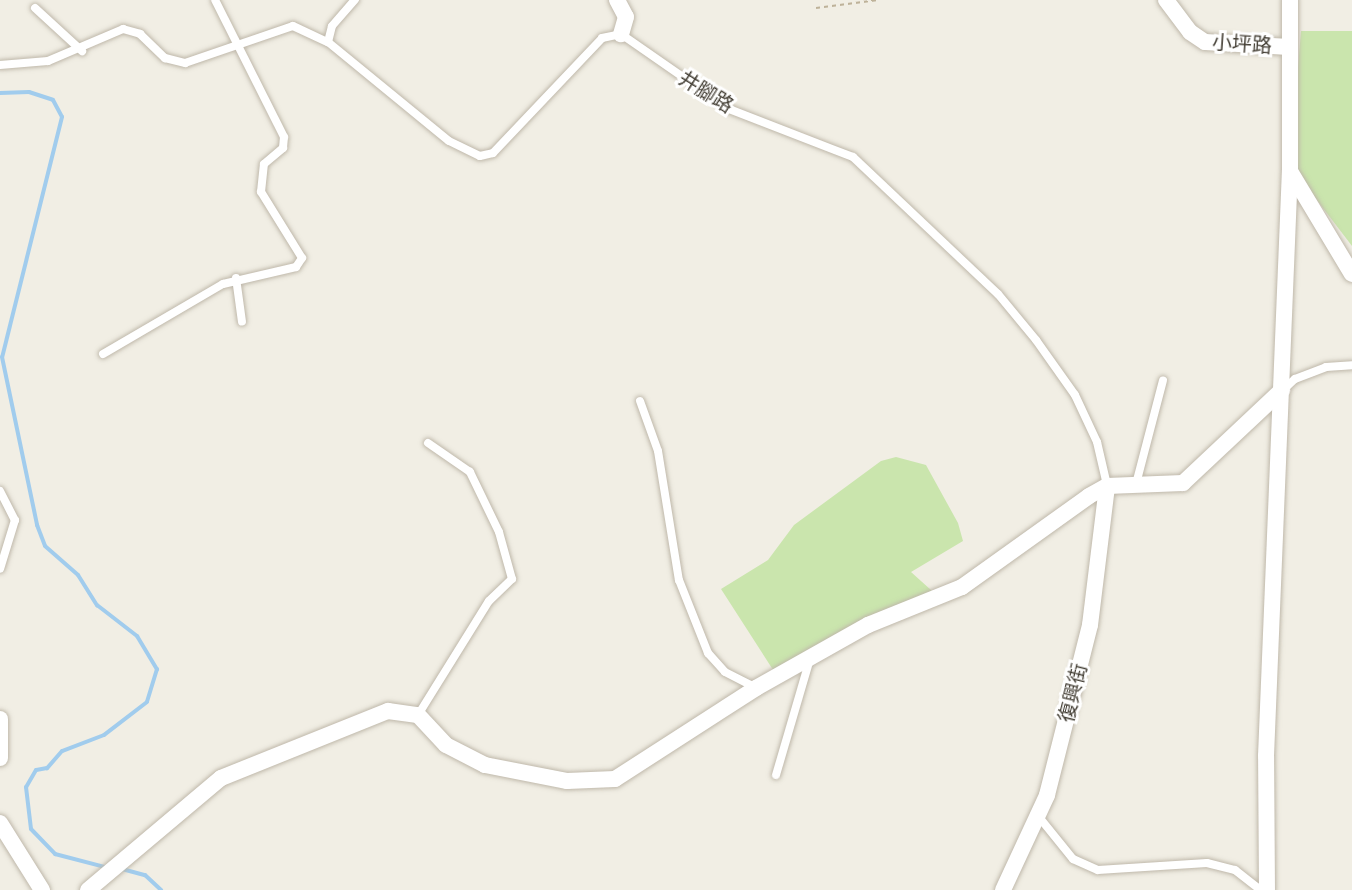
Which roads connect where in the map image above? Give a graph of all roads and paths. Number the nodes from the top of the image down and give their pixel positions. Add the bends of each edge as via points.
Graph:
1 (215, 0) edge
2 (355, 0) edge
3 (617, 0) edge
4 (878, 0) edge
5 (1166, 0) edge
6 (1290, 0) edge
7 (35, 8) dead end
8 (816, 8) dead end
9 (621, 34) junction
10 (328, 42) junction
11 (235, 46) junction
12 (1289, 47) junction
13 (82, 51) junction
14 (0, 65) edge
15 (1290, 169) junction
16 (1352, 274) edge
17 (236, 278) junction
18 (242, 322) dead end
19 (103, 354) dead end
20 (1352, 365) edge
21 (1163, 380) dead end
22 (1282, 390) junction
23 (640, 401) dead end
24 (428, 443) dead end
25 (1136, 484) junction
26 (1107, 486) junction
27 (0, 491) edge
28 (0, 569) edge
29 (810, 658) junction
30 (756, 688) junction
31 (418, 715) junction
32 (0, 719) edge
33 (0, 758) edge
34 (776, 775) dead end
35 (1039, 817) junction
36 (0, 823) edge
37 (42, 890) edge
38 (90, 890) edge
39 (1003, 890) edge
40 (1261, 890) edge
41 (1267, 890) edge

1 - 11 lane
2 - 10 lane via 332,26
3 - 9 street via 626,17
4 - 8 path
5 - 12 street, 小坪路 via 1190,32 1205,42
6 - 12 street
7 - 13 lane
9 - 10 lane via 602,38 493,153 480,156 449,141
9 - 26 lane, 井腳路 via 729,109 853,157 998,294 1036,340 1075,395 1097,442
10 - 11 lane via 293,26
11 - 13 lane via 177,62 165,58 140,34 123,29
11 - 17 lane via 284,137 283,148 264,164 261,192 302,258 296,267
12 - 15 street
13 - 14 lane via 48,61
15 - 16 street
15 - 22 street
17 - 18 lane
17 - 19 lane
20 - 22 lane via 1326,367
21 - 25 lane
22 - 25 street via 1183,483
22 - 41 street via 1271,589
23 - 30 lane via 658,451 679,580 708,653 725,672
24 - 31 lane via 470,472 499,532 512,579 489,601
25 - 26 street
26 - 29 street via 1058,514 962,587 868,625
26 - 35 street, 復興街 via 1090,625
27 - 28 lane via 15,520
29 - 30 street
29 - 34 lane
30 - 31 street via 615,779 567,781 485,765 446,745
31 - 38 street via 388,711 221,778
32 - 33 street
35 - 39 street, 復興街
35 - 40 lane via 1073,859 1098,870 1207,863 1235,870
36 - 37 street

